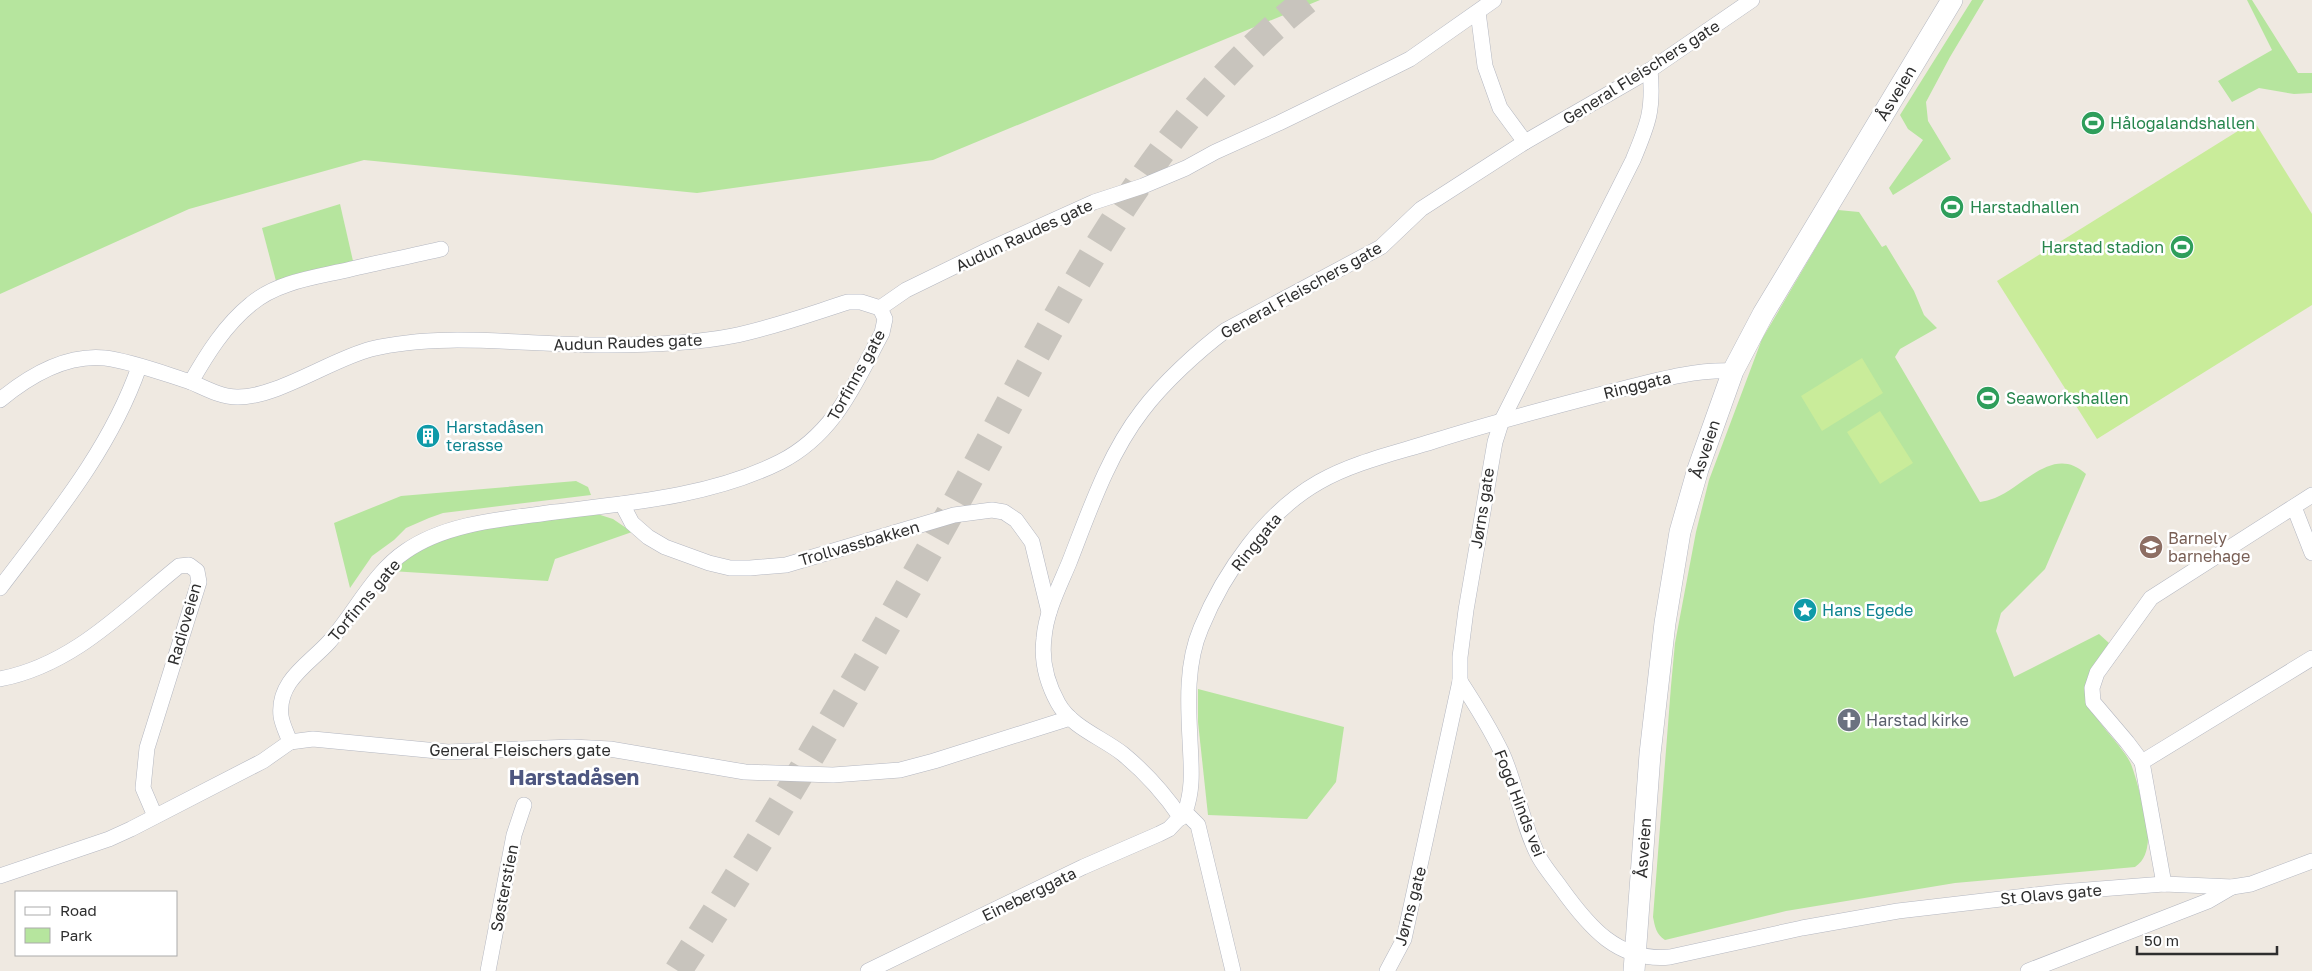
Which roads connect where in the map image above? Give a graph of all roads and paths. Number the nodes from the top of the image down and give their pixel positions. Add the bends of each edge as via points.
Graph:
1 (1494, 0) edge
2 (1752, 0) edge
3 (1952, 0) edge
4 (1478, 12) junction
5 (1650, 70) junction
6 (1525, 142) junction
7 (441, 249) dead end
8 (880, 308) junction
9 (139, 367) junction
10 (1734, 371) junction
11 (191, 382) junction
12 (0, 400) edge
13 (1502, 420) junction
14 (2312, 495) edge
15 (622, 504) junction
16 (2294, 507) junction
17 (2312, 553) edge
18 (0, 588) edge
19 (1049, 612) junction
20 (2312, 658) edge
21 (0, 679) edge
22 (1460, 681) junction
23 (1070, 718) junction
24 (290, 742) junction
25 (2142, 762) junction
26 (524, 805) dead end
27 (1183, 815) junction
28 (155, 816) junction
29 (2312, 862) edge
30 (0, 876) edge
31 (2164, 884) junction
32 (2232, 887) junction
33 (1635, 963) edge
34 (488, 971) edge
35 (868, 971) edge
36 (1233, 971) edge
37 (1387, 971) edge
38 (2028, 971) edge

1 - 4 street, Audun Raudes gate
2 - 5 street, General Fleischers gate
3 - 10 street, Åsveien via 1795,258
4 - 6 street via 1485,66 1500,108
4 - 8 street, Audun Raudes gate via 1390,69 1186,168 1094,202 990,248 906,290
5 - 6 street, General Fleischers gate
5 - 13 street, Jørns gate via 1653,93 1649,120 1633,160
6 - 19 street, General Fleischers gate via 1421,209 1382,248 1226,330 1197,354 1142,410 1126,436 1096,495
7 - 11 street via 303,280 273,290 252,302 235,318
8 - 11 street, Audun Raudes gate via 848,302 732,336 650,344 488,341 405,344 371,349 266,392 237,397
8 - 15 street, Torfinns gate via 885,319 882,333 852,389 827,428 804,446 782,461 734,480
9 - 11 street
9 - 12 street via 104,358 72,360 49,367
9 - 18 street via 130,394 84,475
10 - 13 street, Ringgata via 1682,374
10 - 33 street, Åsveien via 1698,469 1680,532 1672,578 1650,754
13 - 22 street, Jørns gate via 1490,460 1469,588
13 - 27 street, Ringgata via 1378,459 1319,482 1281,510 1256,536 1216,596 1200,629 1192,658 1188,689 1192,781 1191,797
14 - 16 street
15 - 19 street, Trollvassbakken via 632,522 664,547 730,568 786,565 954,515 992,510 1004,512 1016,520 1032,542
15 - 24 street, Torfinns gate via 471,525 432,537 405,551 383,571 327,644 292,678 281,703 281,717
16 - 17 street
16 - 25 street via 2151,598 2097,673 2092,688 2093,702
19 - 23 street, General Fleischers gate via 1043,662 1059,705
20 - 25 street
21 - 28 street, Radioveien via 41,667 88,642 179,566 189,565 197,571 199,582 144,767 143,788
22 - 33 street, Fogd Hinds vei via 1503,755 1539,857 1596,931
22 - 37 street, Jørns gate via 1404,939
23 - 24 street, General Fleischers gate via 900,770 833,775 746,772 610,749 572,747 448,752 313,739
23 - 27 street, General Fleischers gate via 1148,776
24 - 28 street via 264,761
25 - 31 street
26 - 34 street, Søsterstien via 514,835
27 - 35 street, Eineberggata via 1160,834 1083,867
27 - 36 street via 1198,825
28 - 30 street via 109,839
29 - 32 street via 2251,884
31 - 32 street, St Olavs gate
31 - 33 street, St Olavs gate via 1898,911
32 - 38 street via 2208,901

